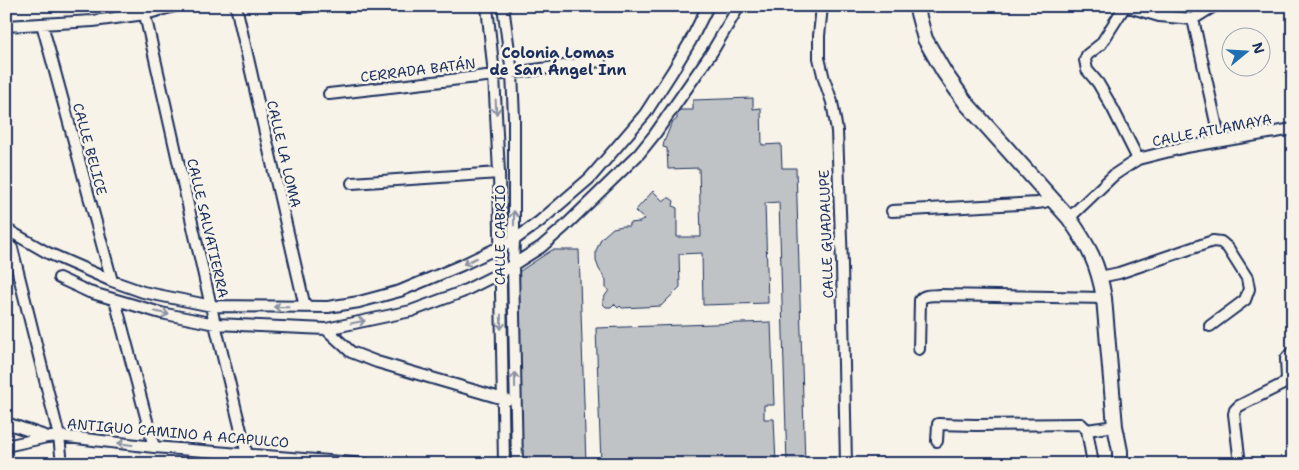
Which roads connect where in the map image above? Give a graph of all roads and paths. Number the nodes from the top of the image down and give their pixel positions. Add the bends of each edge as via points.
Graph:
1 (175, 6) edge
2 (236, 6) edge
3 (487, 6) edge
4 (503, 6) edge
5 (708, 6) edge
6 (739, 6) edge
7 (822, 6) edge
8 (916, 6) edge
9 (1125, 6) edge
10 (1214, 6) edge
11 (144, 10) edge
12 (1193, 19) junction
13 (42, 24) junction
14 (6, 26) edge
15 (600, 61) dead end
16 (512, 73) junction
17 (494, 76) junction
18 (329, 94) dead end
19 (1293, 129) edge
20 (1220, 142) junction
21 (1138, 158) junction
22 (499, 172) junction
23 (352, 183) dead end
24 (1052, 199) junction
25 (892, 211) dead end
26 (1069, 218) junction
27 (7, 227) edge
28 (514, 240) junction
29 (9, 247) edge
30 (500, 247) junction
31 (513, 265) junction
32 (500, 273) junction
33 (1100, 277) junction
34 (59, 278) dead end
35 (112, 282) junction
36 (1104, 298) junction
37 (116, 300) junction
38 (212, 306) junction
39 (304, 308) junction
40 (215, 324) junction
41 (1210, 326) dead end
42 (326, 329) junction
43 (919, 349) dead end
44 (1291, 353) dead end
45 (503, 398) junction
46 (515, 402) junction
47 (6, 423) edge
48 (1115, 426) junction
49 (1087, 430) junction
50 (59, 436) junction
51 (48, 437) junction
52 (937, 441) dead end
53 (6, 446) edge
54 (154, 447) junction
55 (246, 455) junction
56 (1120, 457) edge
57 (62, 464) edge
58 (366, 464) edge
59 (504, 464) edge
60 (517, 464) edge
61 (846, 464) edge
62 (1093, 464) edge
63 (1127, 464) edge
64 (1240, 464) edge

1 - 11 street
2 - 39 street, CALLE LA LOMA
3 - 17 street, CALLE CABRÍO
4 - 16 street, CALLE CABRÍO
5 - 28 street via 690,42 645,114 590,178
6 - 31 street via 707,59 638,154 564,227
7 - 61 street, CALLE GUADALUPE via 819,58 837,131
8 - 24 main road via 925,39 944,72 966,103
9 - 12 street via 1159,16
9 - 21 street via 1101,44 1085,60
10 - 12 street
11 - 13 street via 93,21
11 - 38 street, CALLE SALVATIERRA
12 - 20 street
13 - 14 street
13 - 35 street, CALLE BELICE
15 - 16 street, CERRADA BATÁN
16 - 17 street, CERRADA BATÁN
28 -> 16 street, CALLE CABRÍO
17 - 18 street, CERRADA BATÁN
17 -> 22 street, CALLE CABRÍO
19 - 20 street, CALLE ATLAMAYA
20 - 21 street, CALLE ATLAMAYA
21 - 26 street, CALLE ATLAMAYA via 1114,174
22 - 23 street
22 - 30 street, CALLE CABRÍO
24 - 25 street via 1036,203
24 - 26 main road
26 - 33 main road via 1093,256
27 - 35 street via 48,253
28 - 30 street
28 - 31 street, CALLE CABRÍO
29 - 50 street
30 - 32 street, CALLE CABRÍO
30 -> 39 street via 400,290 360,302
31 - 32 street
46 -> 31 street, CALLE CABRÍO
42 -> 32 street via 411,311 462,292
32 -> 45 street, CALLE CABRÍO
33 - 36 main road
33 - 41 street via 1213,241 1221,242 1247,278 1249,289 1245,300
34 - 37 street
35 - 38 street
36 - 43 street via 922,297
36 - 48 main road
37 -> 40 street
37 - 54 street
39 -> 38 street
38 - 40 street, CALLE SALVATIERRA
40 - 42 street
40 - 55 street, CALLE SALVATIERRA
42 - 45 street via 351,352
44 - 64 street via 1286,359 1287,379 1283,384 1235,410
45 - 46 street
45 - 59 street, CALLE CABRÍO
46 - 60 street, CALLE CABRÍO
47 - 51 street, ANTIGUO CAMINO A ACAPULCO
48 - 49 street
48 - 56 main road
49 - 52 street via 1080,424 938,424
49 - 62 street
50 - 51 street, ANTIGUO CAMINO A ACAPULCO
54 -> 50 street, ANTIGUO CAMINO A ACAPULCO
50 - 57 street
51 - 53 street, ANTIGUO CAMINO A ACAPULCO
54 - 55 street, ANTIGUO CAMINO A ACAPULCO
55 - 58 street, ANTIGUO CAMINO A ACAPULCO
56 - 63 main road

